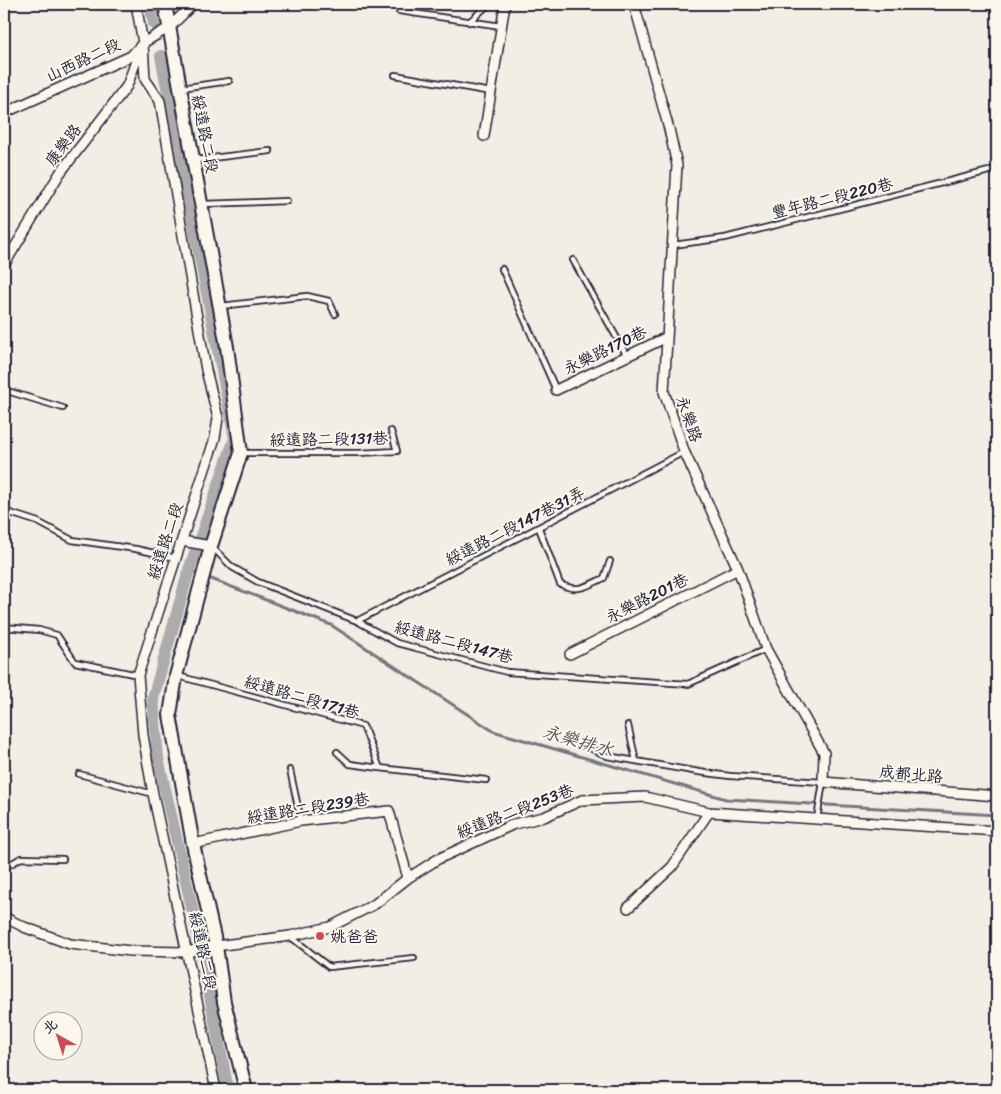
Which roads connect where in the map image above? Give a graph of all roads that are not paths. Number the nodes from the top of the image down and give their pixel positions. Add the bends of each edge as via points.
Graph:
1 (136, 4) edge
2 (165, 4) edge
3 (193, 4) edge
4 (489, 4) edge
5 (505, 4) edge
6 (634, 4) edge
7 (399, 11) dead end
8 (468, 22) junction
9 (502, 26) junction
10 (170, 27) junction
11 (143, 43) junction
12 (395, 75) dead end
13 (229, 81) dead end
14 (180, 88) junction
15 (491, 92) junction
16 (4, 113) edge
17 (484, 136) dead end
18 (270, 151) dead end
19 (193, 160) junction
20 (997, 169) edge
21 (287, 201) dead end
22 (202, 204) junction
23 (673, 245) junction
24 (573, 260) dead end
25 (4, 265) edge
26 (502, 269) dead end
27 (220, 306) junction
28 (335, 314) dead end
29 (667, 337) junction
30 (627, 356) junction
31 (4, 390) edge
32 (556, 390) joint
33 (63, 408) dead end
34 (391, 430) dead end
35 (684, 452) junction
36 (241, 453) junction
37 (4, 511) edge
38 (540, 528) junction
39 (182, 541) junction
40 (210, 551) junction
41 (176, 558) junction
42 (610, 561) dead end
43 (738, 569) junction
44 (357, 622) junction
45 (4, 627) edge
46 (766, 649) junction
47 (570, 654) dead end
48 (138, 675) junction
49 (176, 676) junction
50 (628, 725) dead end
51 (577, 742) dead end
52 (337, 752) dead end
53 (636, 761) junction
54 (380, 768) junction
55 (290, 770) dead end
56 (79, 774) dead end
57 (486, 780) dead end
58 (823, 782) junction
59 (152, 794) junction
60 (997, 796) edge
61 (709, 812) junction
62 (818, 819) junction
63 (301, 821) junction
64 (997, 832) edge
65 (192, 844) junction
66 (63, 859) dead end
67 (4, 868) edge
68 (408, 878) junction
69 (628, 908) dead end
70 (4, 917) edge
71 (290, 936) junction
72 (216, 946) junction
73 (189, 951) junction
74 (414, 958) dead end
75 (216, 1090) edge
76 (246, 1090) edge

1 - 11 street, 綏遠路二段
2 - 10 street, 綏遠路二段
3 - 10 street, 山西路二段
4 - 8 lane
5 - 9 street
6 - 23 street, 永樂路 via 677,165
7 - 8 lane
8 - 9 lane
9 - 15 street
10 - 11 street, 山西路二段
10 - 14 street, 綏遠路二段
11 - 16 street, 山西路二段 via 130,56
11 - 25 street, 康樂路 via 127,86 60,173
11 - 39 street, 綏遠路二段 via 145,79 160,101 206,370 218,418 215,438
12 - 15 lane
13 - 14 lane
14 - 19 street, 綏遠路二段
15 - 17 street
18 - 19 lane
19 - 22 street, 綏遠路二段
20 - 23 lane, 豐年路二段220巷 via 725,238
21 - 22 lane
22 - 27 street, 綏遠路二段
23 - 29 street, 永樂路
24 - 30 lane
26 - 32 lane
27 - 28 lane via 307,296 329,301
27 - 36 street, 綏遠路二段
29 - 30 street, 永樂路170巷
29 - 35 street, 永樂路 via 664,392
30 - 32 street, 永樂路170巷
31 - 33 lane
34 - 36 lane, 綏遠路二段131巷 via 397,451
35 - 38 lane, 綏遠路二段147巷31弄
35 - 43 street, 永樂路
36 - 40 street, 綏遠路二段
37 - 41 lane via 38,522 72,540
38 - 42 lane via 560,584 570,589 585,588 604,578
38 - 44 lane, 綏遠路二段147巷31弄
39 - 40 street
39 - 41 street, 綏遠路二段
40 - 44 lane, 綏遠路二段147巷 via 258,582
40 - 49 street, 綏遠路二段
41 - 48 street, 綏遠路二段
43 - 46 street, 永樂路
43 - 47 street, 永樂路201巷
44 - 46 lane, 綏遠路二段147巷 via 397,643 507,672 688,684
45 - 48 lane via 57,635 76,662
46 - 58 street, 永樂路 via 824,753
48 - 59 street, 綏遠路二段
49 - 54 lane, 綏遠路二段171巷 via 363,726
49 - 65 street, 綏遠路二段 via 170,715
50 - 53 lane
51 - 53 lane via 607,756
52 - 54 lane via 350,764
53 - 58 lane via 730,776
54 - 57 lane
55 - 63 lane
56 - 59 lane
58 - 60 street, 成都北路
58 - 62 lane, 永樂路
59 - 73 street, 綏遠路二段
61 - 62 street, 綏遠路二段253巷
61 - 68 street, 綏遠路二段253巷 via 645,798 582,800 478,840
61 - 69 street via 672,867
62 - 64 street, 綏遠路二段253巷
63 - 65 street, 綏遠路二段239巷
63 - 68 street, 綏遠路二段239巷 via 388,811
65 - 72 street, 綏遠路二段
66 - 67 lane via 20,858
68 - 71 street, 綏遠路二段253巷 via 375,904 330,927
70 - 73 street, 綏遠路二段253巷 via 70,944 131,952
71 - 72 street, 綏遠路二段253巷
71 - 74 lane via 329,967
72 - 73 street, 綏遠路二段253巷
72 - 76 street, 綏遠路二段 via 224,1002
73 - 75 street, 綏遠路二段

